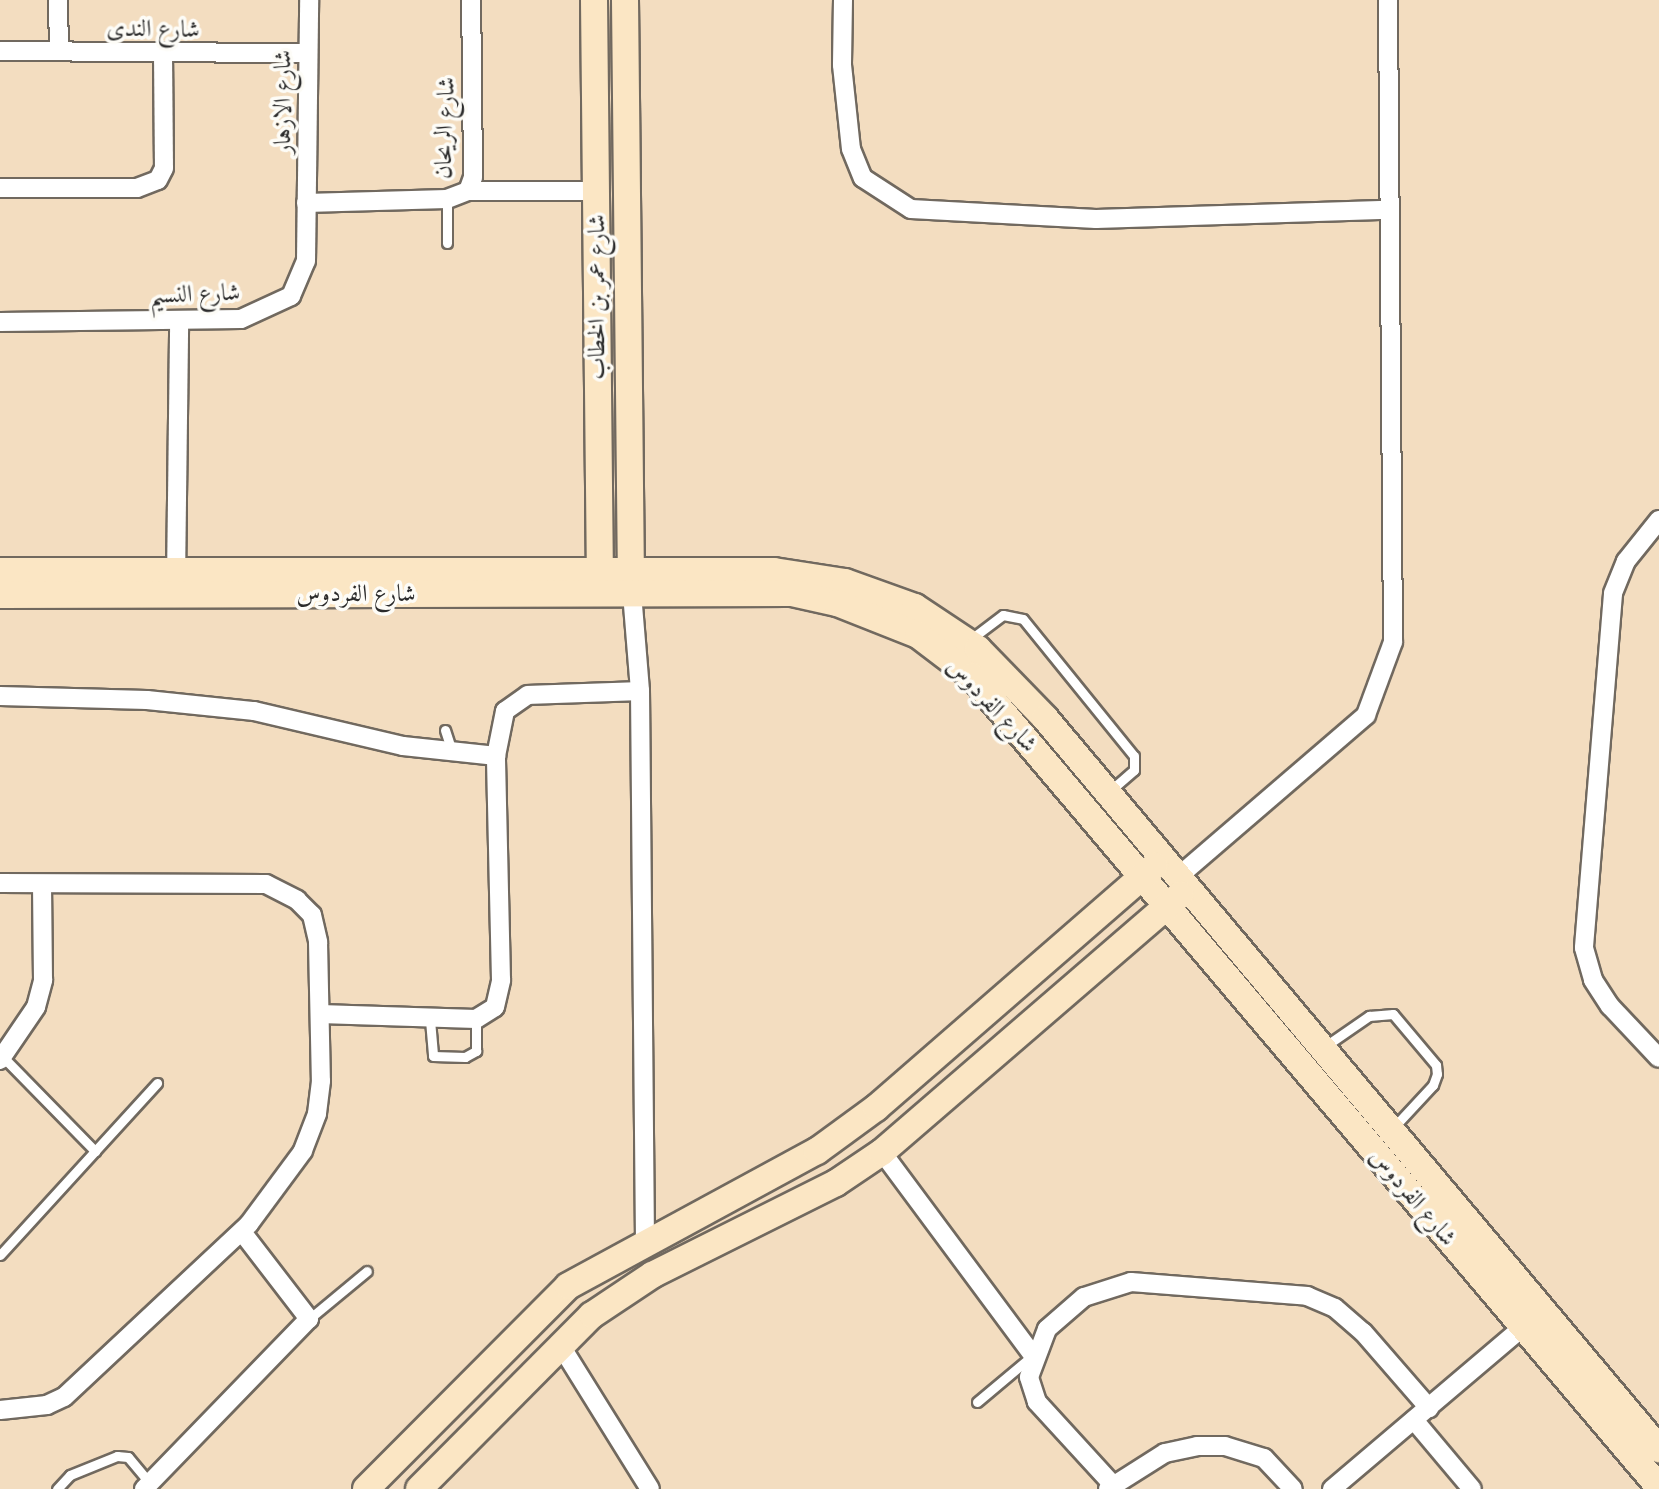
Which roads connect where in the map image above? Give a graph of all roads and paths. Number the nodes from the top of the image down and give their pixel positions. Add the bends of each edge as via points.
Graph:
1 (58, 0) edge
2 (309, 0) edge
3 (471, 0) edge
4 (594, 0) edge
5 (625, 0) edge
6 (843, 0) edge
7 (1388, 0) edge
8 (0, 51) edge
9 (59, 51) junction
10 (306, 53) junction
11 (163, 54) junction
12 (0, 188) edge
13 (468, 191) junction
14 (596, 191) junction
15 (447, 199) junction
16 (306, 203) junction
17 (1388, 210) junction
18 (447, 243) dead end
19 (179, 320) junction
20 (0, 322) edge
21 (1659, 520) edge
22 (0, 571) edge
23 (600, 581) junction
24 (631, 581) junction
25 (176, 583) junction
26 (0, 595) edge
27 (969, 641) junction
28 (640, 691) junction
29 (0, 696) edge
30 (445, 730) dead end
31 (453, 754) junction
32 (496, 756) junction
33 (1109, 792) junction
34 (1131, 820) junction
35 (1110, 839) junction
36 (1177, 874) junction
37 (1142, 877) junction
38 (0, 883) edge
39 (42, 884) junction
40 (1167, 906) junction
41 (1213, 918) junction
42 (1087, 924) junction
43 (1192, 937) junction
44 (1113, 953) junction
45 (320, 1014) junction
46 (476, 1019) junction
47 (430, 1020) junction
48 (1323, 1048) junction
49 (2, 1058) edge
50 (1659, 1058) edge
51 (157, 1083) dead end
52 (1391, 1130) junction
53 (95, 1151) junction
54 (882, 1152) junction
55 (242, 1232) junction
56 (645, 1246) junction
57 (0, 1255) edge
58 (367, 1271) dead end
59 (309, 1319) junction
60 (1533, 1319) junction
61 (561, 1346) junction
62 (1033, 1355) junction
63 (977, 1402) dead end
64 (0, 1410) edge
65 (1422, 1414) junction
66 (1659, 1449) edge
67 (147, 1486) edge
68 (1110, 1487) edge
69 (1659, 1487) edge
70 (57, 1489) edge
71 (366, 1489) edge
72 (419, 1489) edge
73 (650, 1489) edge
74 (1293, 1489) edge
75 (1332, 1489) edge
76 (1472, 1489) edge

1 - 9 street
2 - 10 street, شارع الازهار
3 - 13 street, شارع الريحان via 473,177
4 - 14 street, شارع عمر بن الخطاب
5 - 24 street, شارع عمر بن الخطاب
6 - 17 street via 842,65 851,149 863,178 911,209 1096,219
7 - 17 street
8 - 9 street, شارع الندى
9 - 11 street, شارع الندى
10 - 11 street, شارع الندى
10 - 16 street, شارع الازهار
11 - 12 street via 164,168 158,180 137,188
13 - 14 street
13 - 15 street, شارع الريحان
14 - 23 street, شارع عمر بن الخطاب
15 - 16 street, شارع الريحان
15 - 18 lane
16 - 19 street, شارع النسيم via 306,261 291,296 241,319
17 - 36 street via 1395,573 1393,642 1383,679 1366,715 1339,742
19 - 20 street, شارع النسيم
19 - 25 street
21 - 50 street via 1626,561 1613,594 1584,948 1593,980 1610,1006
22 - 25 street, شارع الفردوس
23 - 24 street, شارع الفردوس
23 - 25 street, شارع الفردوس
24 - 27 street, شارع الفردوس via 774,571 845,582 915,607
24 - 28 street
24 - 35 street, شارع الفردوس via 792,593 837,603 918,635 972,676
25 - 26 street, شارع الفردوس
27 - 33 street, شارع الفردوس
27 - 33 lane via 1003,615 1023,619 1134,756 1134,770
28 - 32 street via 544,693 513,701 500,723
28 - 56 street
29 - 31 street via 147,700 254,711
30 - 31 lane
31 - 32 street
32 - 46 street via 501,995 487,1014
33 - 34 street, شارع الفردوس
34 - 35 street
34 - 36 street, شارع الفردوس
35 - 37 street, شارع الفردوس
36 - 37 street
36 - 40 street
36 - 41 street, شارع الفردوس
37 - 40 street, شارع الفردوس
37 - 42 street
38 - 39 street
39 - 45 street via 266,884 281,890 312,915
39 - 49 street via 43,980 36,1007
40 - 43 street, شارع الفردوس
40 - 44 street
41 - 43 street
41 - 48 street, شارع الفردوس
42 - 44 street via 1105,934
42 - 56 street via 876,1108 817,1151
43 - 60 street, شارع الفردوس
44 - 54 street
45 - 47 street
45 - 55 street via 317,1114 285,1182
46 - 47 street
46 - 47 lane via 476,1051 465,1057 433,1056
48 - 52 street, شارع الفردوس
48 - 52 lane via 1384,1012 1393,1014 1436,1065 1433,1085
49 - 53 lane
51 - 53 lane
52 - 60 street, شارع الفردوس
53 - 57 lane
54 - 61 street via 836,1183 652,1275 592,1315
54 - 62 street
55 - 59 street
55 - 64 street via 64,1397 47,1405
56 - 71 street via 568,1286
58 - 59 lane
59 - 67 street
60 - 65 street
60 - 66 street, شارع الفردوس
60 - 69 street, شارع الفردوس
61 - 72 street
61 - 73 street
62 - 63 lane
62 - 65 street via 1047,1329 1084,1297 1131,1282 1294,1294 1335,1308 1363,1332
62 - 68 street via 1029,1377 1037,1402
65 - 75 street
65 - 76 street
67 - 70 lane via 128,1457 117,1456 70,1475
68 - 74 street via 1165,1453 1225,1446 1264,1458

